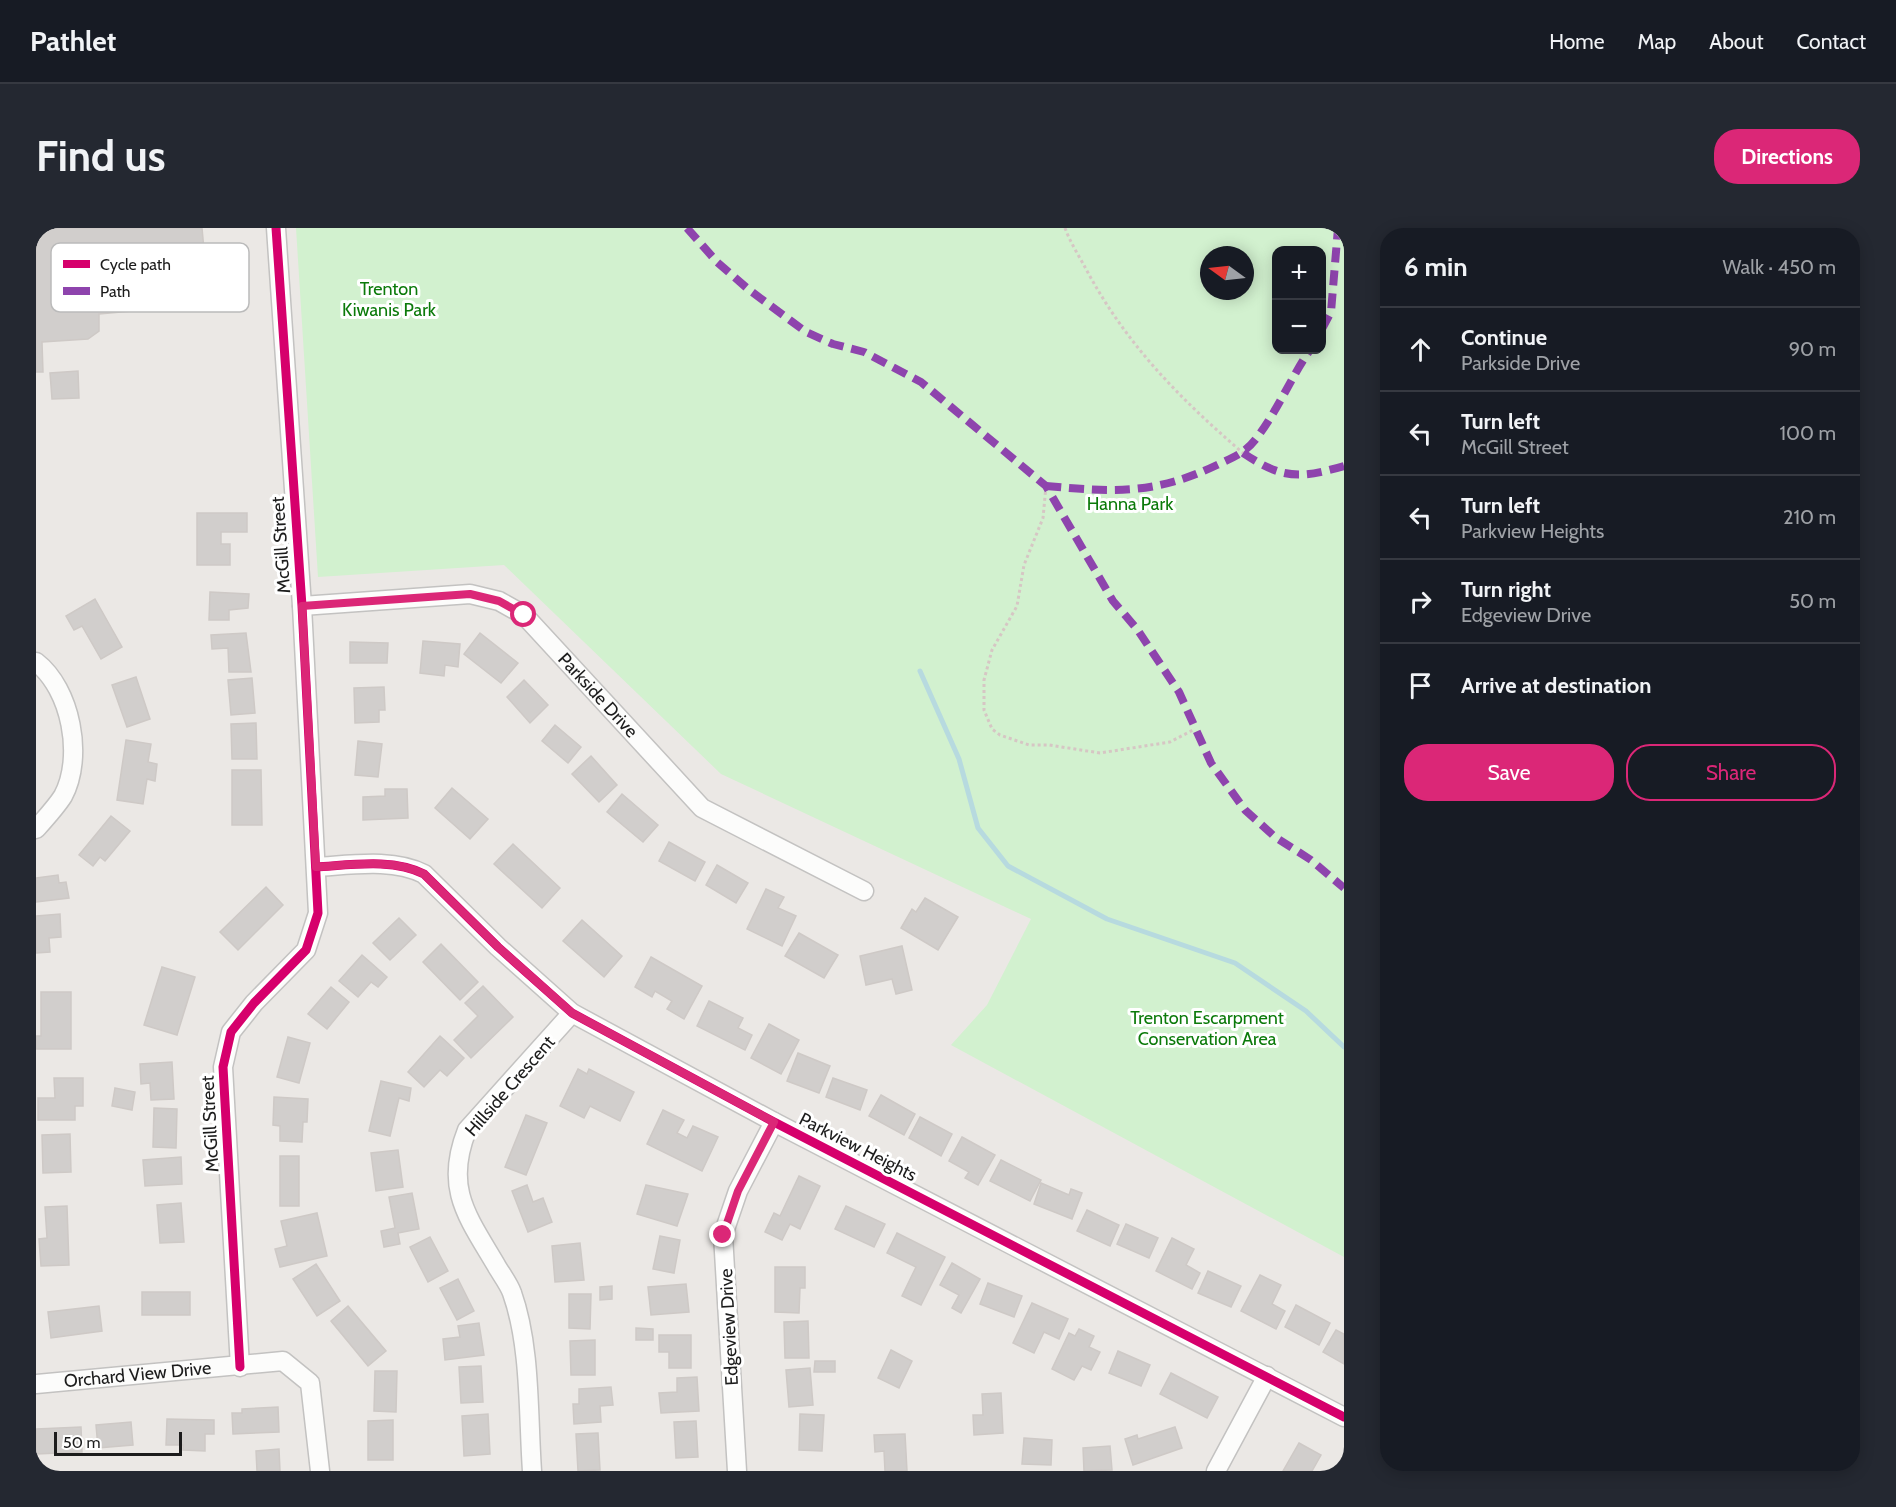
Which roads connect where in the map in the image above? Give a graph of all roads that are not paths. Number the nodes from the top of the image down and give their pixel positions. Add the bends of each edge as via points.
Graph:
1 (276, 228) edge
2 (302, 606) junction
3 (36, 662) edge
4 (36, 829) edge
5 (316, 867) junction
6 (864, 891) dead end
7 (572, 1013) junction
8 (774, 1122) junction
9 (240, 1367) junction
10 (1267, 1376) junction
11 (36, 1384) edge
12 (1344, 1417) edge
13 (320, 1471) edge
14 (532, 1471) edge
15 (737, 1471) edge
16 (1216, 1471) edge

1 - 2 street, McGill Street
2 - 5 street, McGill Street
2 - 6 street, Parkside Drive via 470,594 499,601 524,615 702,808
3 - 4 street via 47,671 66,702 72,734 71,772 63,796
5 - 7 street, Parkview Heights via 411,867 424,874
5 - 9 street, McGill Street via 318,913 306,950 231,1032 223,1067
7 - 8 street, Parkview Heights
7 - 14 street, Hillside Crescent via 467,1130 459,1150 456,1181 462,1208 512,1292 523,1342
8 - 10 street, Parkview Heights
8 - 15 street, Edgeview Drive via 738,1191 723,1235
9 - 11 street, Orchard View Drive
9 - 13 street via 283,1361 310,1383
10 - 12 street, Parkview Heights
10 - 16 street

